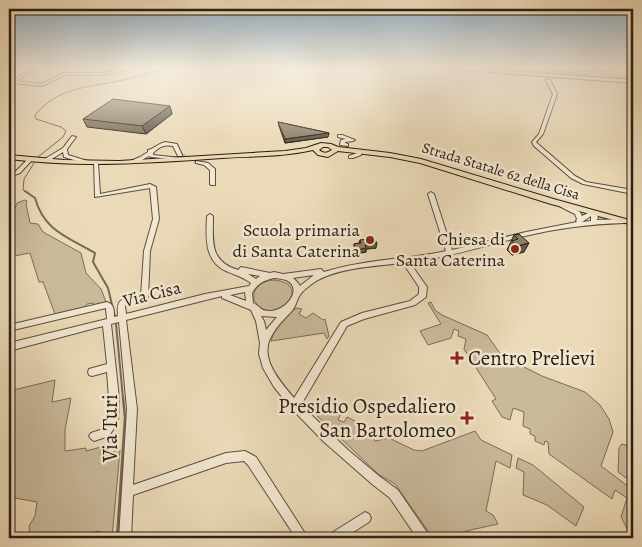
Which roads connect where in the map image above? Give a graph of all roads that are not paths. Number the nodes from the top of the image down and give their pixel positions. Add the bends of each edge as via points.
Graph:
1 (555, 94) edge
2 (74, 136) dead end
3 (340, 136) dead end
4 (346, 145) dead end
5 (65, 149) junction
6 (317, 150) junction
7 (150, 151) junction
8 (334, 151) junction
9 (360, 151) junction
10 (9, 157) edge
11 (180, 157) junction
12 (351, 157) dead end
13 (30, 160) junction
14 (45, 161) junction
15 (157, 161) junction
16 (129, 162) junction
17 (198, 162) tunnel mouth
18 (93, 164) junction
19 (9, 176) edge
20 (213, 184) dead end
21 (633, 192) edge
22 (431, 194) dead end
23 (554, 202) junction
24 (592, 213) junction
25 (210, 216) dead end
26 (579, 221) junction
27 (624, 221) junction
28 (594, 222) junction
29 (633, 223) edge
30 (450, 252) junction
31 (405, 261) junction
32 (222, 266) junction
33 (339, 271) junction
34 (274, 275) junction
35 (284, 276) junction
36 (252, 285) junction
37 (298, 293) junction
38 (205, 297) junction
39 (291, 307) junction
40 (254, 309) junction
41 (123, 318) junction
42 (109, 322) junction
43 (9, 328) edge
44 (264, 342) junction
45 (9, 347) edge
46 (111, 367) junction
47 (92, 372) dead end
48 (295, 406) junction
49 (94, 436) dead end
50 (128, 492) junction
51 (364, 518) dead end
52 (125, 538) edge
53 (302, 538) edge
54 (334, 538) edge
55 (424, 538) edge

1 - 21 street via 541,134 534,142 536,145 573,178
2 - 5 street
3 - 4 street via 353,140 344,141 342,144
5 - 14 street
5 - 18 street via 66,156
6 - 8 main road, Strada Statale 62 della Cisa via 326,155
6 - 8 main road, Strada Statale 62 della Cisa via 327,145
6 - 11 main road, Strada Statale 62 della Cisa
7 - 11 street via 156,158
7 - 11 street via 167,143 175,145
7 - 15 street via 149,157
7 - 16 street via 146,156
8 - 9 main road, Strada Statale 62 della Cisa
9 - 12 street
9 - 23 main road, Strada Statale 62 della Cisa via 421,161
10 - 13 main road, Strada Statale 62 della Cisa
11 - 15 main road, Strada Statale 62 della Cisa
13 - 14 main road, Strada Statale 62 della Cisa
13 - 19 street
14 - 18 main road, Strada Statale 62 della Cisa
15 - 16 main road, Strada Statale 62 della Cisa
16 - 18 main road, Strada Statale 62 della Cisa
17 - 20 street via 213,170
18 - 41 street via 97,196 153,187 156,219 147,251 144,298 125,302
22 - 30 street
23 - 24 main road, Strada Statale 62 della Cisa
23 - 26 street via 578,213
24 - 26 street
24 - 27 main road, Strada Statale 62 della Cisa
24 - 28 street
25 - 32 street via 209,250 216,263
26 - 28 street
26 - 30 street
27 - 28 street
27 - 29 main road, Strada Statale 62 della Cisa
30 - 31 street
31 - 33 street
31 - 48 street via 423,287 423,295 412,303 344,324
32 - 34 street
32 - 36 street via 242,274
33 - 35 street
33 - 37 street via 321,275
34 - 35 street
34 - 36 street via 260,278
35 - 37 street via 294,283
36 - 38 street, Via Cisa
36 - 40 street via 248,299
37 - 39 street
38 - 40 street, Via Cisa via 229,296
38 - 41 street, Via Cisa
39 - 40 street via 269,314
39 - 44 street via 276,322
40 - 44 street
41 - 42 street, Via Cisa
41 - 50 street, Via Turi via 132,409
42 - 43 street via 110,308 107,305
42 - 45 street, Via Cisa
42 - 46 street, Via Cisa
44 - 48 street via 263,356 269,371 279,389
46 - 47 street
46 - 49 street, Via Cisa via 113,422 106,433
48 - 55 street via 394,495
50 - 52 street, Via Turi
50 - 53 street via 226,458 245,456 252,461
51 - 54 street

